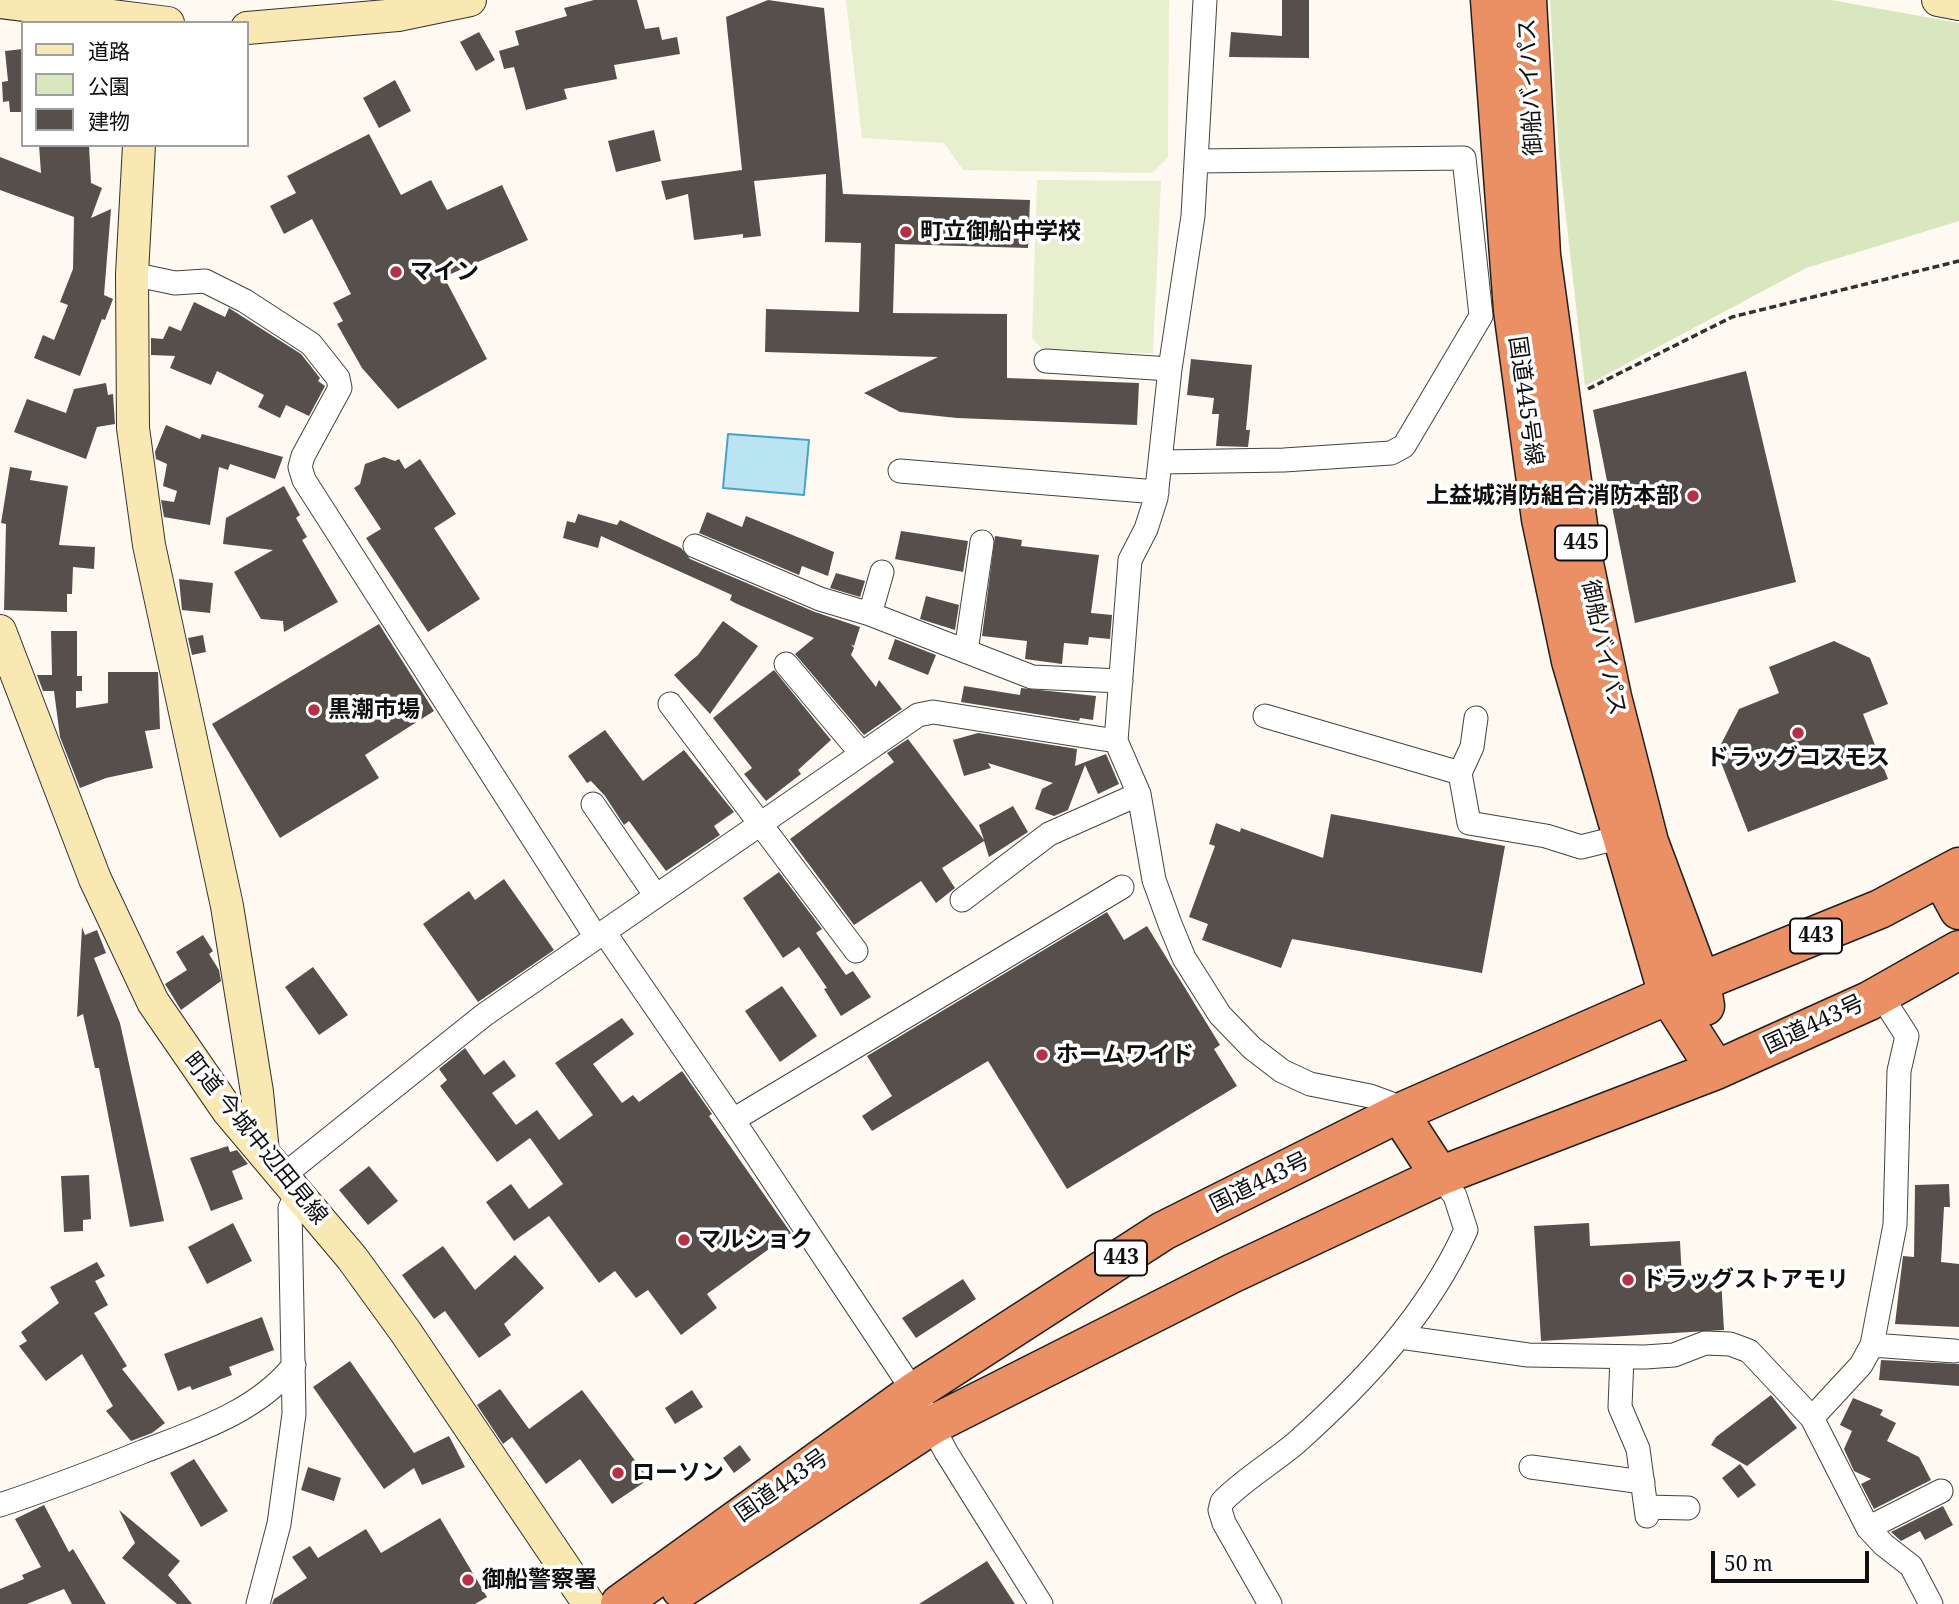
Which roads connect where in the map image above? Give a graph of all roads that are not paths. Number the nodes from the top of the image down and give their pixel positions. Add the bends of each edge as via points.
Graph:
1 (470, 0) edge
2 (1205, 0) edge
3 (1490, 0) edge
4 (1527, 0) edge
5 (1938, 0) edge
6 (0, 2) edge
7 (1959, 4) edge
8 (152, 17) edge
9 (248, 28) edge
10 (139, 147) edge
11 (1197, 161) junction
12 (132, 274) junction
13 (1497, 313) junction
14 (1046, 361) dead end
15 (1170, 369) junction
16 (1162, 462) junction
17 (900, 471) dead end
18 (1157, 492) junction
19 (982, 542) dead end
20 (695, 546) dead end
21 (882, 572) dead end
22 (870, 614) junction
23 (0, 631) edge
24 (966, 651) junction
25 (786, 664) dead end
26 (1121, 681) junction
27 (670, 704) dead end
28 (1265, 716) dead end
29 (1476, 718) dead end
30 (1116, 740) junction
31 (861, 753) junction
32 (1460, 773) junction
33 (1139, 794) junction
34 (593, 804) dead end
35 (760, 824) junction
36 (1621, 837) junction
37 (1950, 872) edge
38 (1122, 887) dead end
39 (656, 896) junction
40 (962, 900) dead end
41 (1959, 910) edge
42 (600, 935) junction
43 (1959, 950) edge
44 (856, 951) dead end
45 (1684, 988) junction
46 (1880, 994) junction
47 (1716, 1070) junction
48 (1399, 1113) junction
49 (733, 1120) junction
50 (282, 1173) junction
51 (1440, 1176) junction
52 (1400, 1337) junction
53 (1872, 1345) junction
54 (1954, 1351) dead end
55 (1622, 1357) junction
56 (294, 1365) junction
57 (923, 1408) junction
58 (1812, 1418) junction
59 (1531, 1467) dead end
60 (1643, 1482) junction
61 (1941, 1492) dead end
62 (0, 1505) edge
63 (1688, 1508) dead end
64 (1868, 1528) junction
65 (258, 1604) edge
66 (589, 1604) edge
67 (620, 1604) edge
68 (657, 1604) edge
69 (1041, 1604) edge
70 (1270, 1604) edge
71 (1931, 1604) edge

1 - 9 street via 398,15
2 - 11 street
3 - 13 highway, 国道445号線 / 445
4 - 45 highway, 御船バイパス / 445 via 1541,255 1583,554 1612,697
5 - 7 street
6 - 8 street
10 - 12 street
11 - 13 street via 1464,158
11 - 15 street
12 - 42 street via 175,284 205,281 235,296 312,344 338,379 340,388 303,456 304,480
12 - 50 street via 133,428 149,545 227,906 257,1092
13 - 16 street via 1404,446 1391,453
13 - 36 highway, 国道445号線 / 445 via 1571,661
14 - 15 street
15 - 16 street
16 - 18 street
17 - 18 street
18 - 26 street via 1146,530 1130,560
19 - 24 street
20 - 22 street via 820,599
21 - 22 street
22 - 24 street
23 - 50 street, 町道 今城中辺田見線 via 95,878 153,1002 190,1059
24 - 26 street via 1032,677
25 - 31 street
26 - 30 street
27 - 35 street
28 - 32 street
29 - 32 street via 1472,747
30 - 31 street via 925,712
30 - 33 street
31 - 35 street
32 - 36 street via 1469,822 1581,847
33 - 40 street via 1049,834
33 - 48 street via 1162,902 1184,958 1220,1015 1282,1071 1310,1084 1370,1096 1389,1103
34 - 39 street
35 - 39 street
35 - 44 street
36 - 45 highway, 国道445号線 / 445
37 - 41 highway
37 - 45 highway, 国道443号 / 443 via 1880,909
38 - 49 street
39 - 42 street
42 - 49 street
42 - 50 street via 484,1015
43 - 46 highway, 国道443号 / 443
45 - 47 highway, 御船バイパス / 445
45 - 48 highway, 国道443号 / 443
46 - 47 highway, 国道443号 / 443
46 - 53 street via 1907,1035 1899,1071 1895,1225
47 - 51 highway, 国道443号 / 443
48 - 51 highway
48 - 57 highway, 国道443号 / 443 via 1163,1231
49 - 57 street
50 - 56 street via 290,1208
50 - 66 street, 町道 今城中辺田見線 via 405,1331
51 - 52 street via 1455,1196 1466,1230
51 - 57 highway, 国道443号 / 443 via 1231,1274
52 - 55 street via 1528,1355
52 - 70 street via 1296,1442 1222,1502 1220,1510 1229,1534
53 - 54 street
53 - 58 street via 1861,1365
55 - 58 street via 1674,1355 1705,1343 1730,1344 1749,1351 1768,1368
55 - 60 street via 1620,1407 1638,1449
56 - 62 street via 266,1393 194,1433
56 - 65 street via 294,1414 283,1497
57 - 67 highway, 国道443号 / 443
57 - 68 highway, 国道443号 / 443
57 - 69 street
58 - 64 street
59 - 60 street
60 - 63 street via 1647,1511
61 - 64 street
64 - 71 street via 1911,1566

